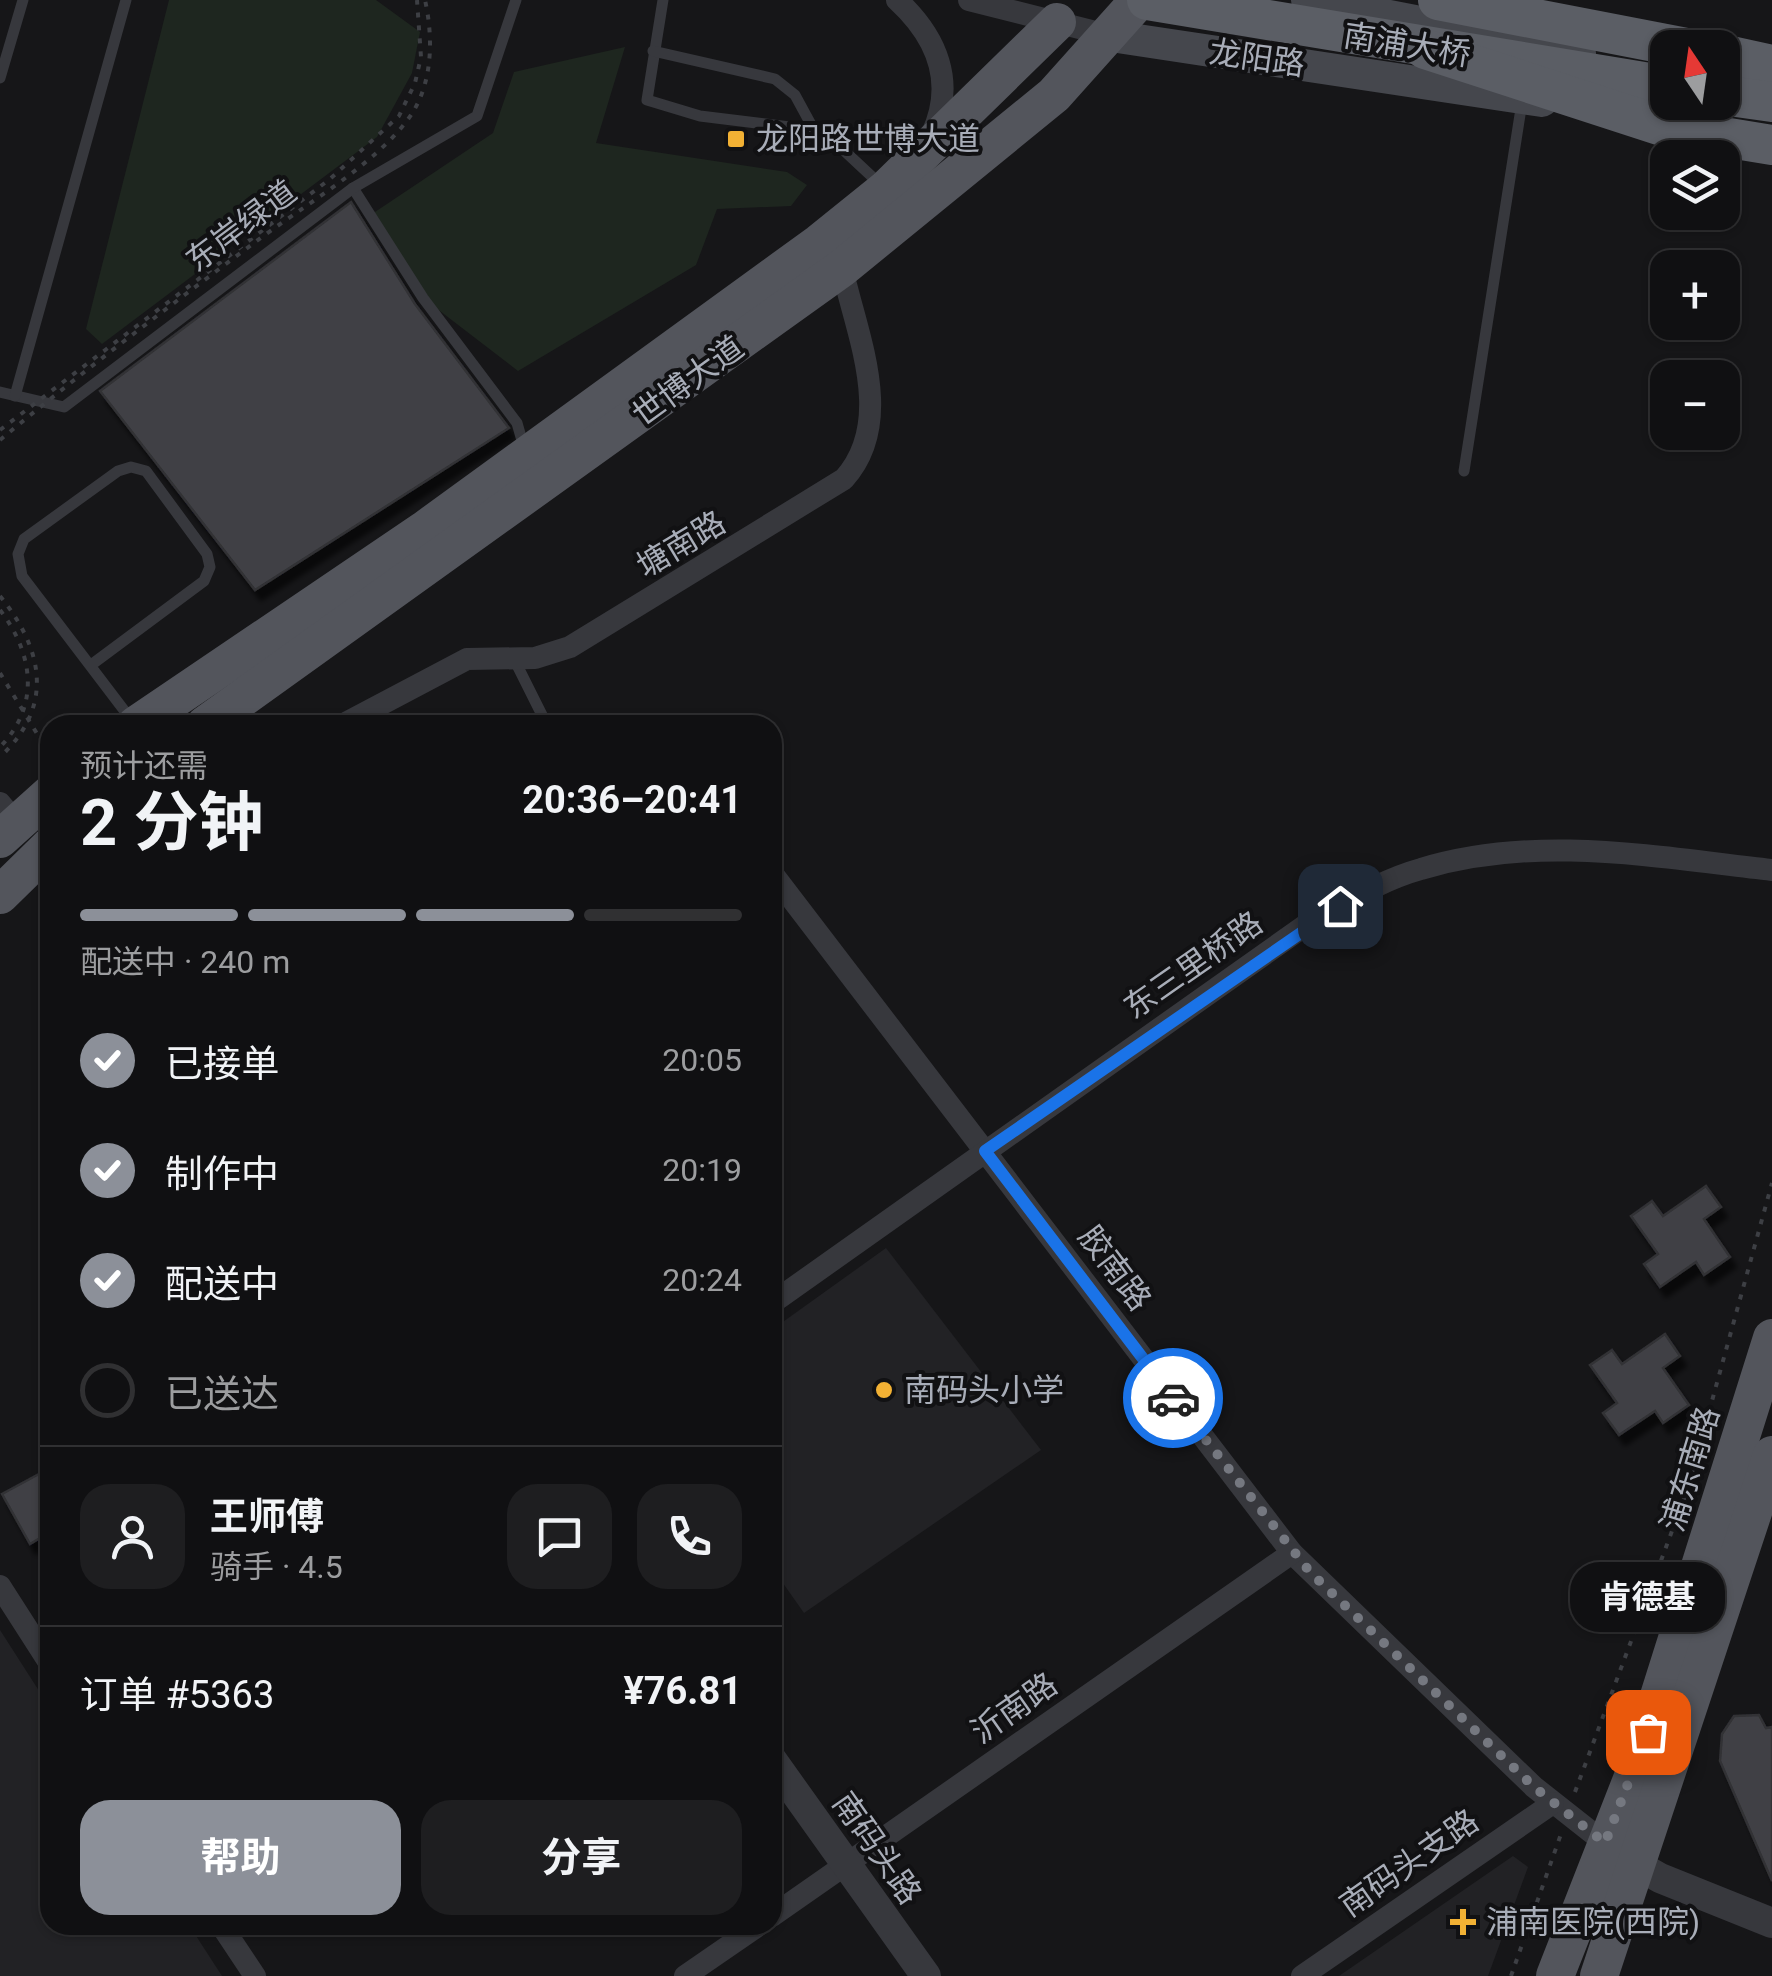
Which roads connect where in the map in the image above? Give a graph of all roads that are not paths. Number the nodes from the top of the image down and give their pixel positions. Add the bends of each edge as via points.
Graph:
1 (23, 0) edge
2 (126, 0) edge
3 (516, 0) edge
4 (663, 0) edge
5 (897, 0) edge
6 (970, 0) edge
7 (1139, 0) edge
8 (1147, 0) edge
9 (1307, 0) edge
10 (1438, 0) edge
11 (1063, 11) edge
12 (1111, 36) junction
13 (1650, 41) edge
14 (1425, 49) junction
15 (653, 51) junction
16 (1772, 62) edge
17 (1650, 66) edge
18 (1740, 71) edge
19 (0, 78) edge
20 (1740, 81) edge
21 (1650, 83) edge
22 (1740, 85) edge
23 (1772, 90) edge
24 (1522, 98) junction
25 (1772, 102) edge
26 (1650, 103) edge
27 (814, 130) junction
28 (1772, 144) edge
29 (354, 188) junction
30 (886, 189) junction
31 (842, 268) junction
32 (0, 392) edge
33 (15, 396) junction
34 (526, 456) junction
35 (1464, 471) dead end
36 (514, 660) junction
37 (92, 665) junction
38 (129, 715) edge
39 (150, 715) edge
40 (219, 715) edge
41 (360, 715) edge
42 (542, 715) edge
43 (40, 800) edge
44 (5, 822) edge
45 (40, 849) edge
46 (40, 860) edge
47 (1772, 870) edge
48 (782, 886) edge
49 (0, 896) edge
50 (985, 1151) junction
51 (782, 1296) edge
52 (1772, 1338) edge
53 (1772, 1455) edge
54 (1292, 1553) junction
55 (0, 1586) edge
56 (40, 1648) edge
57 (782, 1774) edge
58 (1560, 1809) junction
59 (1620, 1854) junction
60 (846, 1866) junction
61 (782, 1909) edge
62 (1772, 1923) edge
63 (228, 1935) edge
64 (744, 1935) edge
65 (255, 1976) edge
66 (684, 1976) edge
67 (926, 1976) edge
68 (1302, 1976) edge
69 (1555, 1976) edge
70 (1599, 1976) edge

1 - 19 lane
2 - 33 lane
3 - 29 lane via 478,116
4 - 15 lane
5 - 30 street via 928,34 944,83 941,114 928,141
6 - 11 street, 龙阳路
7 - 12 main road, 世博大道
8 - 14 highway, 南浦大桥
9 - 17 main road, 龙阳路
10 - 13 highway, 南浦大桥
11 - 12 street, 龙阳路
11 - 30 main road, 世博大道
12 - 24 main road, 龙阳路
12 - 31 main road, 世博大道 via 1054,95
14 - 21 highway, 南浦大桥, bridge
14 - 28 highway, bridge via 1668,128
15 - 27 lane via 776,79 795,95
15 - 27 lane via 647,100 700,116
16 - 18 highway
20 - 23 main road
22 - 25 highway, bridge
24 - 26 main road, 龙阳路 via 1591,108
24 - 35 lane
27 - 30 lane
29 - 33 lane via 64,407
29 - 34 lane via 516,423
30 - 34 main road, 世博大道
31 - 36 street, 塘南路 via 872,412 857,464 795,512 592,636 552,654
31 - 40 main road, 世博大道
32 - 33 lane
34 - 39 main road, 世博大道
36 - 41 street, 塘南路 via 485,657 450,665
36 - 42 lane
37 - 37 lane via 22,576 18,554 24,539 118,470 132,467 146,471 210,566 204,581
37 - 38 lane
43 - 44 main road
44 - 45 street
46 - 49 main road
47 - 50 street, 东三里桥路 via 1581,849 1523,850 1418,869 1310,922
48 - 50 street, 胶南路
50 - 51 street, 东三里桥路
50 - 54 street, 胶南路
52 - 59 main road, 浦东南路 via 1642,1751
53 - 59 main road, 浦东南路 via 1668,1776
54 - 58 street, 胶南路
54 - 60 street, 沂南路
55 - 56 street
57 - 60 street, 南码头路
58 - 59 street, 胶南路
58 - 68 street, 南码头支路
59 - 62 street
59 - 69 main road, 浦东南路
59 - 70 main road, 浦东南路
60 - 61 street, 沂南路
60 - 67 street, 南码头路
63 - 65 street
64 - 66 street

